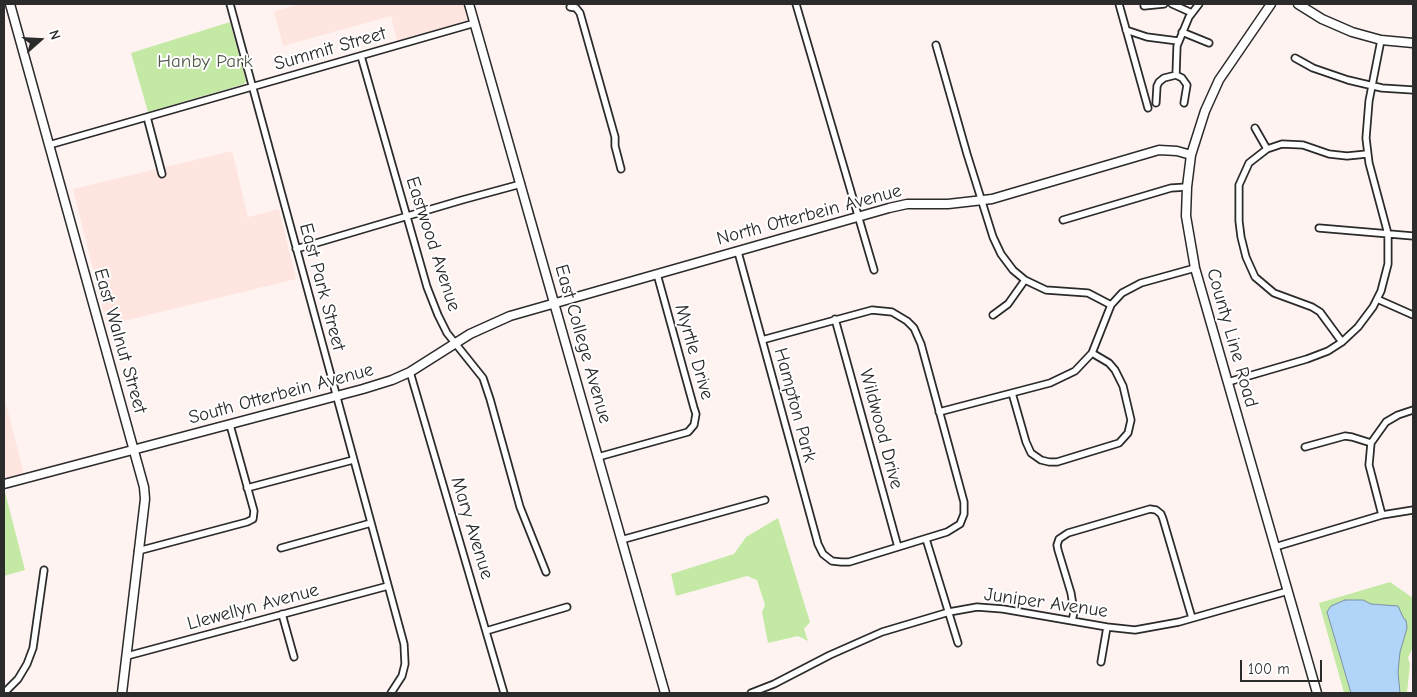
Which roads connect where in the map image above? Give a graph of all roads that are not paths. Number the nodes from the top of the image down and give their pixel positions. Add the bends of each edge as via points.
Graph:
1 (10, 4) edge
2 (230, 4) edge
3 (469, 4) edge
4 (796, 4) edge
5 (1119, 4) edge
6 (1164, 4) edge
7 (1172, 4) edge
8 (1199, 4) edge
9 (1271, 4) edge
10 (1298, 4) edge
11 (1144, 6) dead end
12 (570, 7) dead end
13 (1192, 14) junction
14 (474, 23) junction
15 (1126, 30) junction
16 (1182, 32) junction
17 (1381, 40) junction
18 (1178, 41) junction
19 (1210, 43) dead end
20 (1413, 43) edge
21 (936, 45) dead end
22 (361, 56) junction
23 (1295, 58) dead end
24 (1176, 75) junction
25 (1372, 85) junction
26 (252, 86) junction
27 (1413, 90) edge
28 (1156, 103) dead end
29 (1184, 103) dead end
30 (1148, 108) dead end
31 (147, 117) junction
32 (1255, 128) dead end
33 (49, 145) junction
34 (1267, 149) junction
35 (1191, 154) junction
36 (1368, 154) junction
37 (621, 169) dead end
38 (162, 174) dead end
39 (521, 184) junction
40 (1187, 187) junction
41 (982, 201) junction
42 (406, 217) junction
43 (857, 218) junction
44 (1063, 220) dead end
45 (1319, 228) dead end
46 (1388, 234) junction
47 (1413, 236) edge
48 (296, 249) junction
49 (738, 252) junction
50 (1195, 268) junction
51 (874, 270) dead end
52 (657, 274) junction
53 (1024, 280) junction
54 (1377, 299) junction
55 (554, 303) junction
56 (1111, 305) junction
57 (993, 314) dead end
58 (1413, 315) edge
59 (836, 319) junction
60 (762, 340) junction
61 (1342, 342) junction
62 (455, 343) junction
63 (1092, 353) junction
64 (410, 372) junction
65 (1228, 382) junction
66 (1012, 394) junction
67 (336, 397) junction
68 (1413, 410) edge
69 (939, 412) junction
70 (230, 425) junction
71 (1371, 443) junction
72 (1305, 447) dead end
73 (133, 450) junction
74 (598, 457) junction
75 (353, 460) junction
76 (4, 484) edge
77 (248, 488) junction
78 (765, 500) dead end
79 (1413, 510) edge
80 (1382, 515) junction
81 (371, 523) junction
82 (926, 539) junction
83 (621, 540) junction
84 (898, 547) junction
85 (1276, 547) junction
86 (280, 548) dead end
87 (138, 551) junction
88 (44, 570) dead end
89 (546, 572) dead end
90 (388, 586) junction
91 (1288, 591) junction
92 (567, 608) dead end
93 (949, 612) junction
94 (282, 614) junction
95 (1192, 618) junction
96 (1072, 621) junction
97 (1107, 627) junction
98 (486, 631) junction
99 (958, 643) dead end
100 (127, 656) junction
101 (294, 657) dead end
102 (1101, 662) dead end
103 (4, 693) edge
104 (122, 693) edge
105 (391, 693) edge
106 (504, 693) edge
107 (665, 693) edge
108 (751, 693) edge
109 (1317, 693) edge

1 - 33 street, East Walnut Street
2 - 26 street, East Park Street
3 - 14 street, East College Avenue
4 - 43 street
5 - 15 street
6 - 11 street
7 - 13 street
8 - 13 street
9 - 35 street, County Line Road via 1219,80
10 - 17 street via 1337,26
12 - 37 street via 580,13
13 - 16 street
14 - 22 street, Summit Street
14 - 39 street, East College Avenue
15 - 18 street via 1146,37
15 - 30 street
16 - 18 street
16 - 19 street
17 - 20 street
17 - 25 street
18 - 24 street
21 - 41 street
22 - 26 street, Summit Street
22 - 42 street, Eastwood Avenue
23 - 25 street via 1340,78
24 - 28 street via 1159,82
24 - 29 street via 1187,85
25 - 27 street
25 - 36 street via 1367,117
26 - 31 street, Summit Street
26 - 48 street, East Park Street
31 - 33 street, Summit Street
31 - 38 street
32 - 34 street
33 - 73 street, East Walnut Street
34 - 36 street via 1294,143 1329,154
34 - 61 street via 1248,165 1239,185 1239,221 1246,257 1255,277 1264,286 1320,312
35 - 40 street, County Line Road
35 - 41 street, North Otterbein Avenue via 1168,150 1152,152
36 - 46 street
39 - 42 street
39 - 55 street, East College Avenue
40 - 44 street via 1171,188
40 - 50 street, County Line Road via 1186,216
41 - 43 street, North Otterbein Avenue via 907,204
41 - 53 street via 1001,254
42 - 48 street
42 - 62 street, Eastwood Avenue via 427,287 438,315
43 - 49 street, North Otterbein Avenue
43 - 51 street
45 - 46 street
46 - 47 street
46 - 54 street via 1388,264
48 - 67 street, East Park Street
49 - 52 street, North Otterbein Avenue
49 - 60 street, Hampton Park
50 - 56 street via 1134,286
50 - 65 street, County Line Road
52 - 55 street, North Otterbein Avenue
52 - 74 street, Myrtle Drive via 696,414 694,425 688,432
53 - 56 street via 1046,290 1088,293
53 - 57 street via 1008,304
54 - 58 street
54 - 61 street via 1358,328
55 - 62 street, South Otterbein Avenue via 491,324
55 - 74 street, East College Avenue
56 - 63 street
59 - 60 street
59 - 69 street via 872,310 892,312 907,321 919,337
59 - 84 street, Wildwood Drive
60 - 84 street, Hampton Park via 823,554 832,561 849,562
61 - 65 street via 1313,358
62 - 64 street, South Otterbein Avenue
62 - 89 street, Eastwood Avenue via 483,378 487,388 520,507
63 - 66 street via 1076,371
63 - 66 street via 1115,370 1123,386 1132,420 1128,433 1119,442 1057,462 1041,460 1031,453 1026,442
64 - 67 street, South Otterbein Avenue
64 - 98 street, Mary Avenue
65 - 85 street, County Line Road
66 - 69 street
67 - 70 street, South Otterbein Avenue
67 - 75 street, East Park Street
68 - 71 street via 1386,422
69 - 82 street via 964,502 964,514 960,524 950,531
70 - 73 street, South Otterbein Avenue
70 - 77 street
71 - 72 street via 1345,436
71 - 80 street via 1369,466
73 - 76 street, South Otterbein Avenue
73 - 87 street, East Walnut Street via 145,499
74 - 83 street, East College Avenue
75 - 77 street
75 - 81 street, East Park Street
77 - 87 street via 253,519
78 - 83 street
79 - 80 street
80 - 85 street
81 - 86 street
81 - 90 street, East Park Street
82 - 84 street
82 - 93 street
83 - 107 street, East College Avenue
85 - 91 street, County Line Road
87 - 100 street, East Walnut Street
88 - 103 street via 33,648 18,679
90 - 94 street, Llewellyn Avenue
90 - 105 street, East Park Street via 405,657 402,676
91 - 95 street, Juniper Avenue
91 - 109 street, County Line Road
92 - 98 street
93 - 96 street, Juniper Avenue via 977,607
93 - 99 street
93 - 108 street, Juniper Avenue via 882,632
94 - 100 street, Llewellyn Avenue
94 - 101 street
95 - 96 street via 1163,519 1156,510 1150,509 1068,533 1059,539 1058,550 1071,593
95 - 97 street, Juniper Avenue via 1135,630
96 - 97 street, Juniper Avenue
97 - 102 street
98 - 106 street, Mary Avenue
100 - 104 street, East Walnut Street

